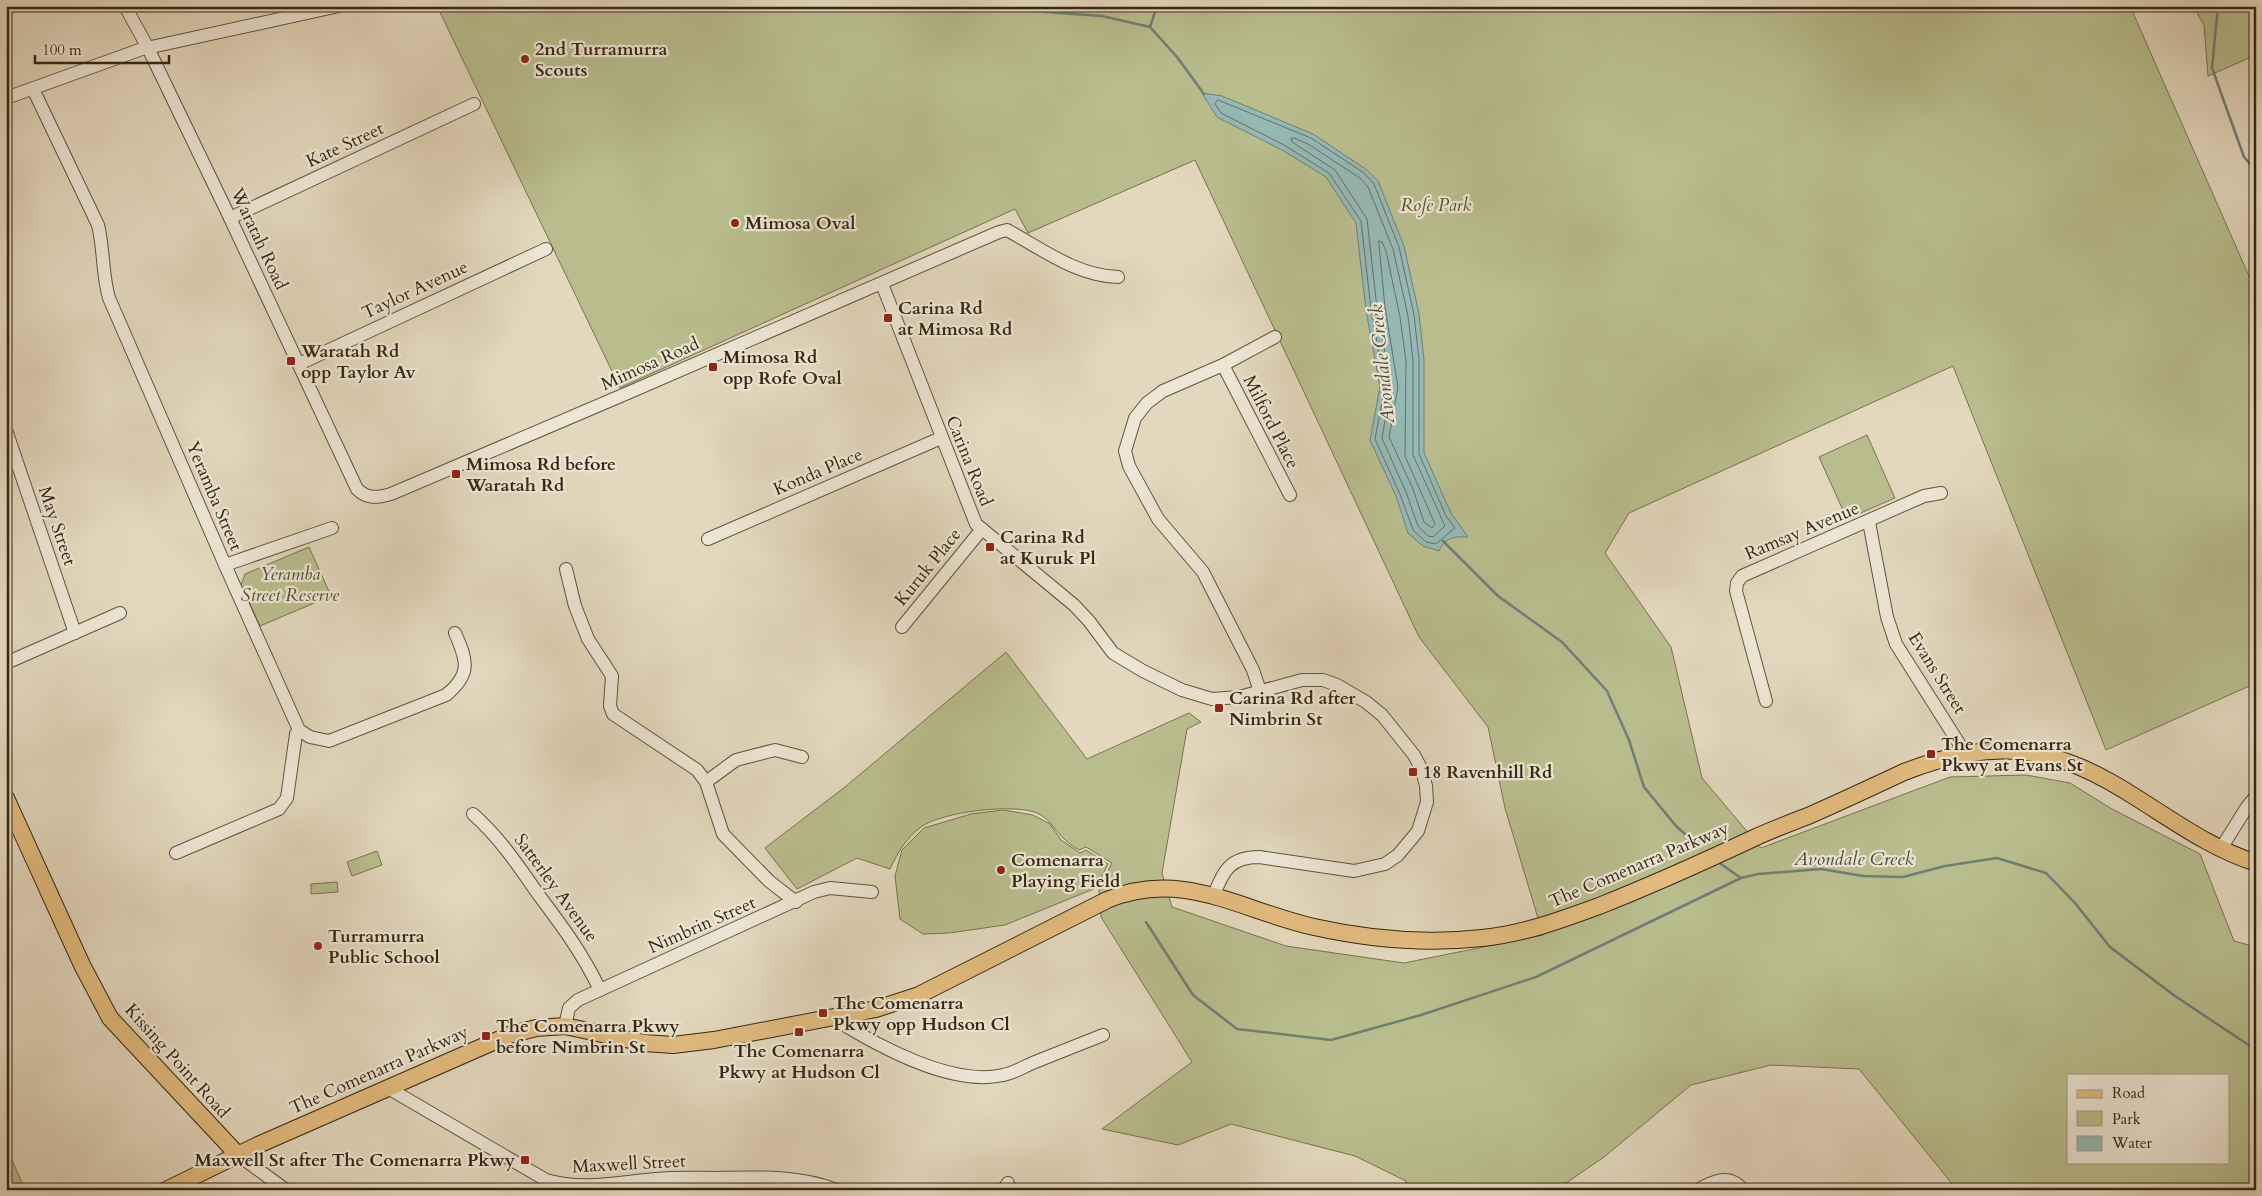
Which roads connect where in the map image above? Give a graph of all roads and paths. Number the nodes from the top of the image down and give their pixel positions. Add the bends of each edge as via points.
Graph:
1 (125, 6) edge
2 (339, 6) edge
3 (148, 48) junction
4 (33, 89) junction
5 (6, 98) edge
6 (474, 104) dead end
7 (230, 218) junction
8 (546, 249) dead end
9 (1118, 277) dead end
10 (882, 284) junction
11 (1275, 337) dead end
12 (299, 364) junction
13 (1223, 365) junction
14 (6, 430) edge
15 (941, 438) junction
16 (357, 489) joint
17 (1941, 493) dead end
18 (1290, 495) dead end
19 (1869, 522) junction
20 (332, 528) dead end
21 (982, 530) junction
22 (708, 539) dead end
23 (225, 565) junction
24 (566, 569) dead end
25 (120, 613) dead end
26 (902, 627) dead end
27 (74, 632) junction
28 (455, 633) dead end
29 (6, 662) edge
30 (1260, 690) junction
31 (1766, 701) dead end
32 (299, 730) junction
33 (1965, 753) junction
34 (802, 757) dead end
35 (706, 782) junction
36 (2256, 796) edge
37 (6, 798) edge
38 (473, 814) dead end
39 (2220, 850) junction
40 (176, 854) dead end
41 (2256, 863) edge
42 (872, 892) dead end
43 (1214, 895) junction
44 (796, 902) junction
45 (600, 990) junction
46 (833, 1018) junction
47 (565, 1026) junction
48 (1102, 1035) dead end
49 (388, 1088) junction
50 (238, 1155) junction
51 (633, 1185) edge
52 (166, 1190) edge
53 (286, 1190) edge
54 (838, 1190) edge
55 (1698, 1190) edge
56 (1743, 1190) edge

1 - 3 street, Waratah Road
2 - 3 street
3 - 4 street
3 - 7 street, Waratah Road
4 - 5 street
4 - 23 street, Yeramba Street via 98,225 109,298
6 - 7 street, Kate Street
7 - 12 street, Waratah Road
8 - 12 street, Taylor Avenue
9 - 10 street, Mimosa Road via 1101,277 1085,272 1007,230
10 - 15 street, Carina Road
10 - 16 street, Mimosa Road via 391,494 368,497
11 - 13 street
12 - 16 street, Waratah Road
13 - 18 street, Milford Place
13 - 30 street via 1163,391 1147,403 1135,418 1125,450 1129,466 1158,520 1203,572
14 - 27 street, May Street
15 - 21 street, Carina Road via 971,514
15 - 22 street, Konda Place
17 - 19 street, Ramsay Avenue via 1924,496
19 - 31 street, Ramsay Avenue via 1742,576 1737,583 1736,591
19 - 33 street, Evans Street via 1887,617 1896,644
20 - 23 street
21 - 26 street, Kuruk Place
21 - 30 street, Carina Road via 1074,605 1113,653 1143,671 1198,696 1228,699
23 - 32 street, Yeramba Street
24 - 35 street via 575,606 588,639 612,676 610,706 614,714 697,770
25 - 27 street
27 - 29 street
28 - 32 street via 466,664 457,686 446,695 329,741 310,737
30 - 43 street, Carina Road via 1311,679 1337,685 1366,702 1396,731 1422,770 1427,802 1424,817 1410,844 1385,864 1354,871 1249,857 1226,869
32 - 40 street via 288,798 284,804
33 - 39 main road, The Comenarra Parkway via 2019,750 2067,760 2110,781
33 - 43 main road, The Comenarra Parkway via 1904,772 1634,892 1517,932 1447,940 1374,937 1312,926
34 - 35 street via 775,750 765,752 736,760
35 - 44 street via 723,834 769,881
36 - 39 street
37 - 50 main road, Kissing Point Road via 110,1018
38 - 45 street, Satterley Avenue via 494,832 541,897 584,957
39 - 41 main road, The Comenarra Parkway
42 - 44 street, Nimbrin Street via 830,888
43 - 46 main road, The Comenarra Parkway via 1173,887 1128,892 919,995
44 - 45 street, Nimbrin Street
45 - 47 street, Nimbrin Street via 572,1004 566,1013
46 - 47 main road, The Comenarra Parkway via 673,1045 644,1043
46 - 48 street via 858,1034 928,1066 984,1078 1005,1075
47 - 49 main road, The Comenarra Parkway via 536,1028 509,1035
49 - 50 main road, The Comenarra Parkway
49 - 51 street, Maxwell Street via 546,1180 572,1186
50 - 52 main road, The Comenarra Parkway
50 - 53 street, Kissing Point Road
51 - 54 street, Maxwell Street via 659,1179 771,1177 801,1180
55 - 56 street via 1724,1179

